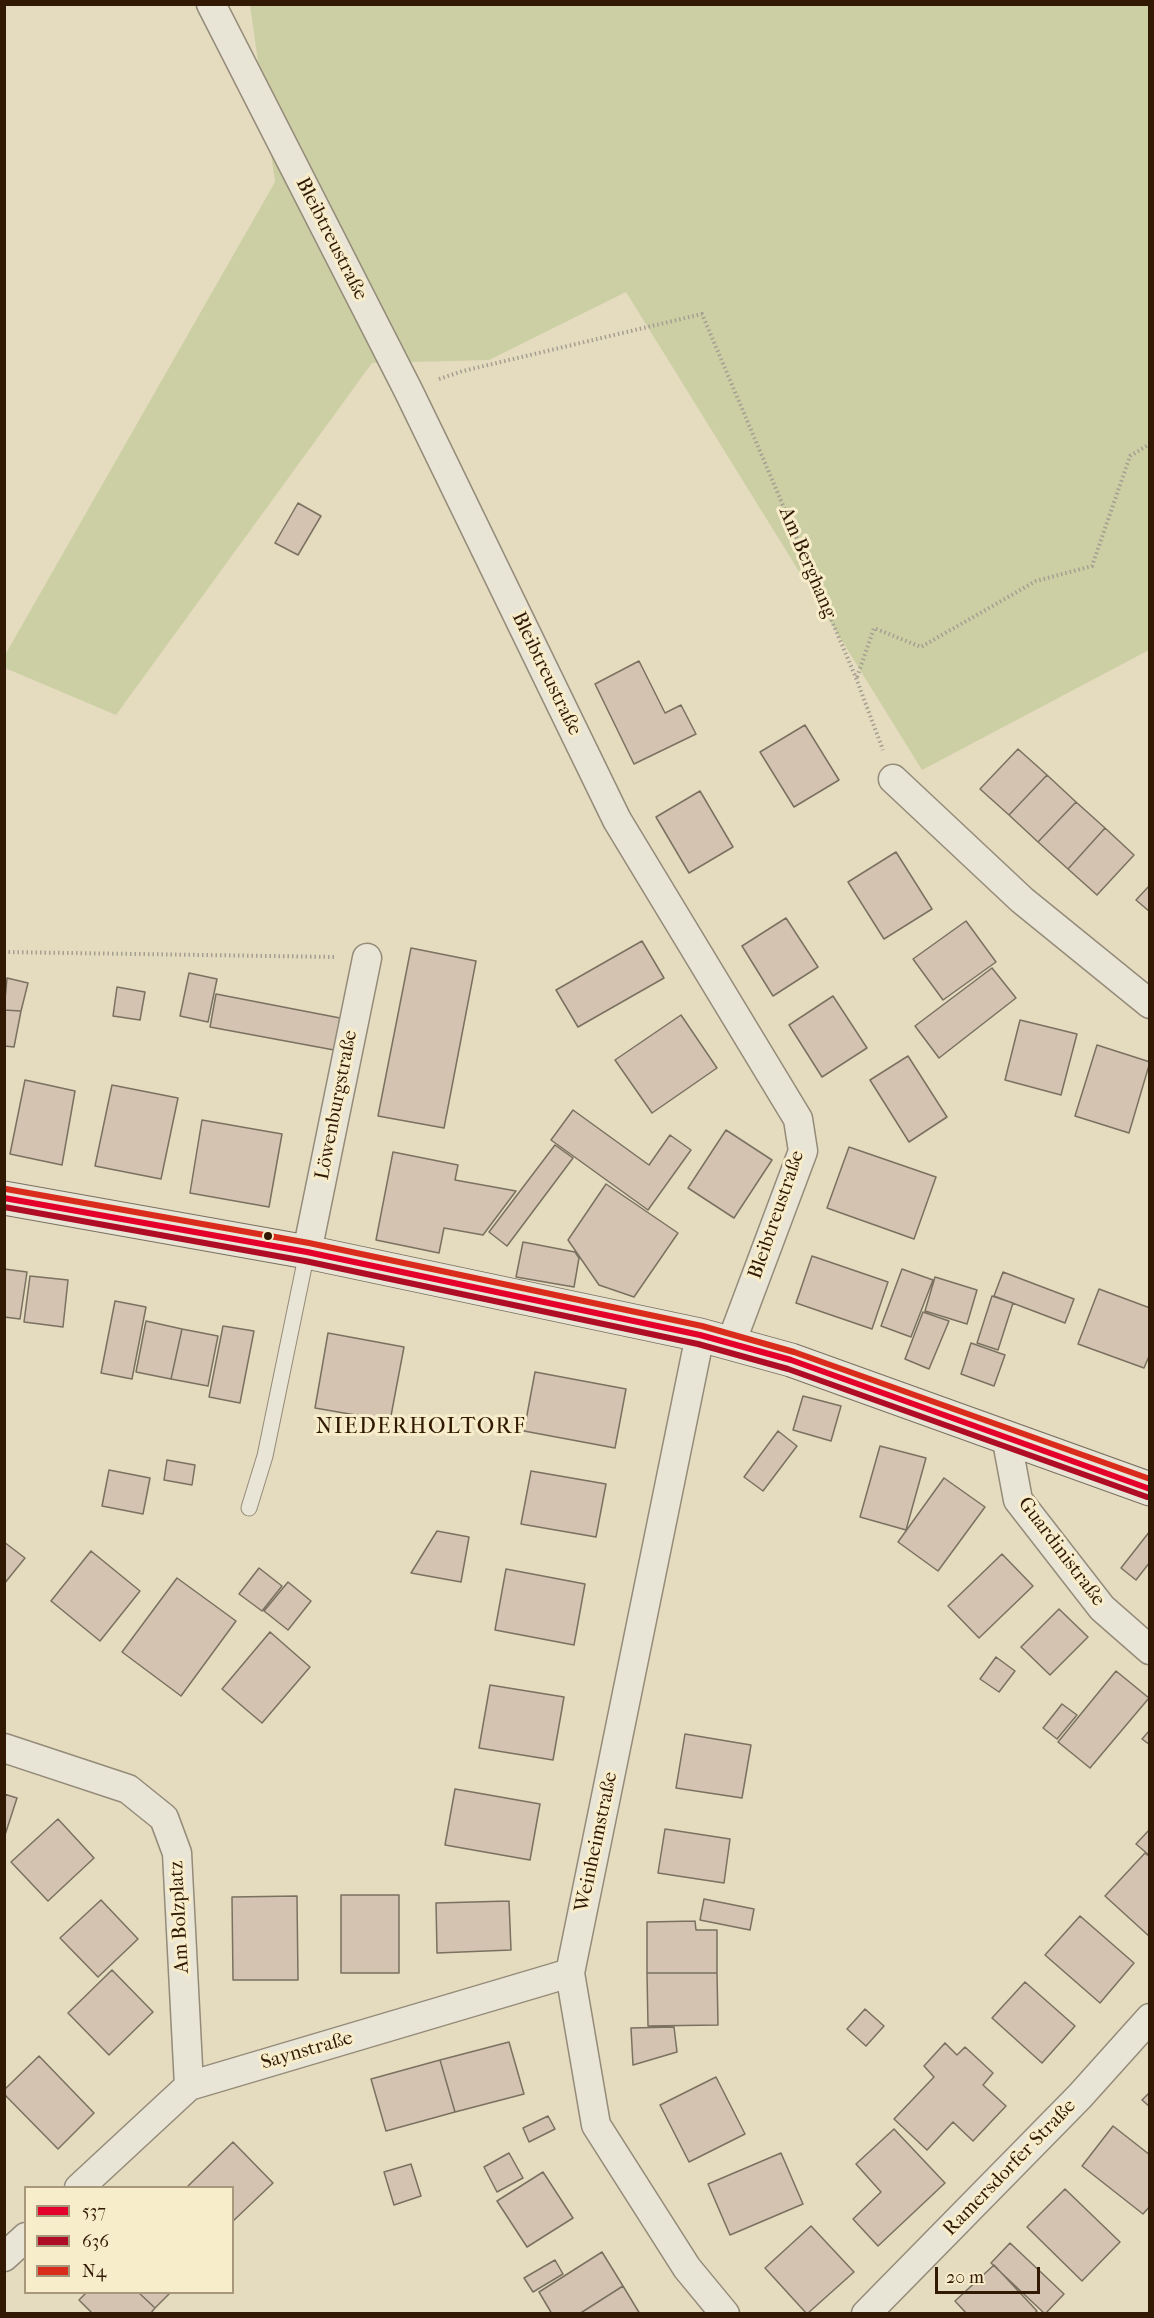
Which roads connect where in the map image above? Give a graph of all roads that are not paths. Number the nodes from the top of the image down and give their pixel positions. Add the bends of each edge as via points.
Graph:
1 (211, 4) edge
2 (893, 779) road end
3 (367, 958) road end
4 (1149, 1004) edge
5 (4, 1198) edge
6 (307, 1252) junction
7 (700, 1335) junction
8 (731, 1343) junction
9 (1006, 1436) junction
10 (1149, 1489) edge
11 (249, 1508) dead end
12 (1149, 1650) edge
13 (4, 1749) edge
14 (570, 1973) junction
15 (1149, 2018) edge
16 (189, 2086) junction
17 (80, 2186) edge
18 (24, 2239) edge
19 (4, 2257) edge
20 (725, 2313) edge
21 (866, 2313) edge

1 - 8 street, Bleibtreustraße via 408,390 617,820 798,1119 803,1151
2 - 4 street via 1022,900
3 - 6 street, Löwenburgstraße
5 - 6 street
6 - 7 street
6 - 11 lane via 265,1456
7 - 8 street
7 - 14 street, Weinheimstraße
8 - 9 street via 792,1360
9 - 10 street
9 - 12 street, Guardinistraße via 1018,1500 1101,1608
13 - 16 street, Am Bolzplatz via 128,1789 164,1818 177,1854
14 - 16 street, Saynstraße
14 - 20 street, Weinheimstraße via 596,2125 687,2268
15 - 21 street, Ramersdorfer Straße via 1080,2096
16 - 17 street, Saynstraße
18 - 19 street

